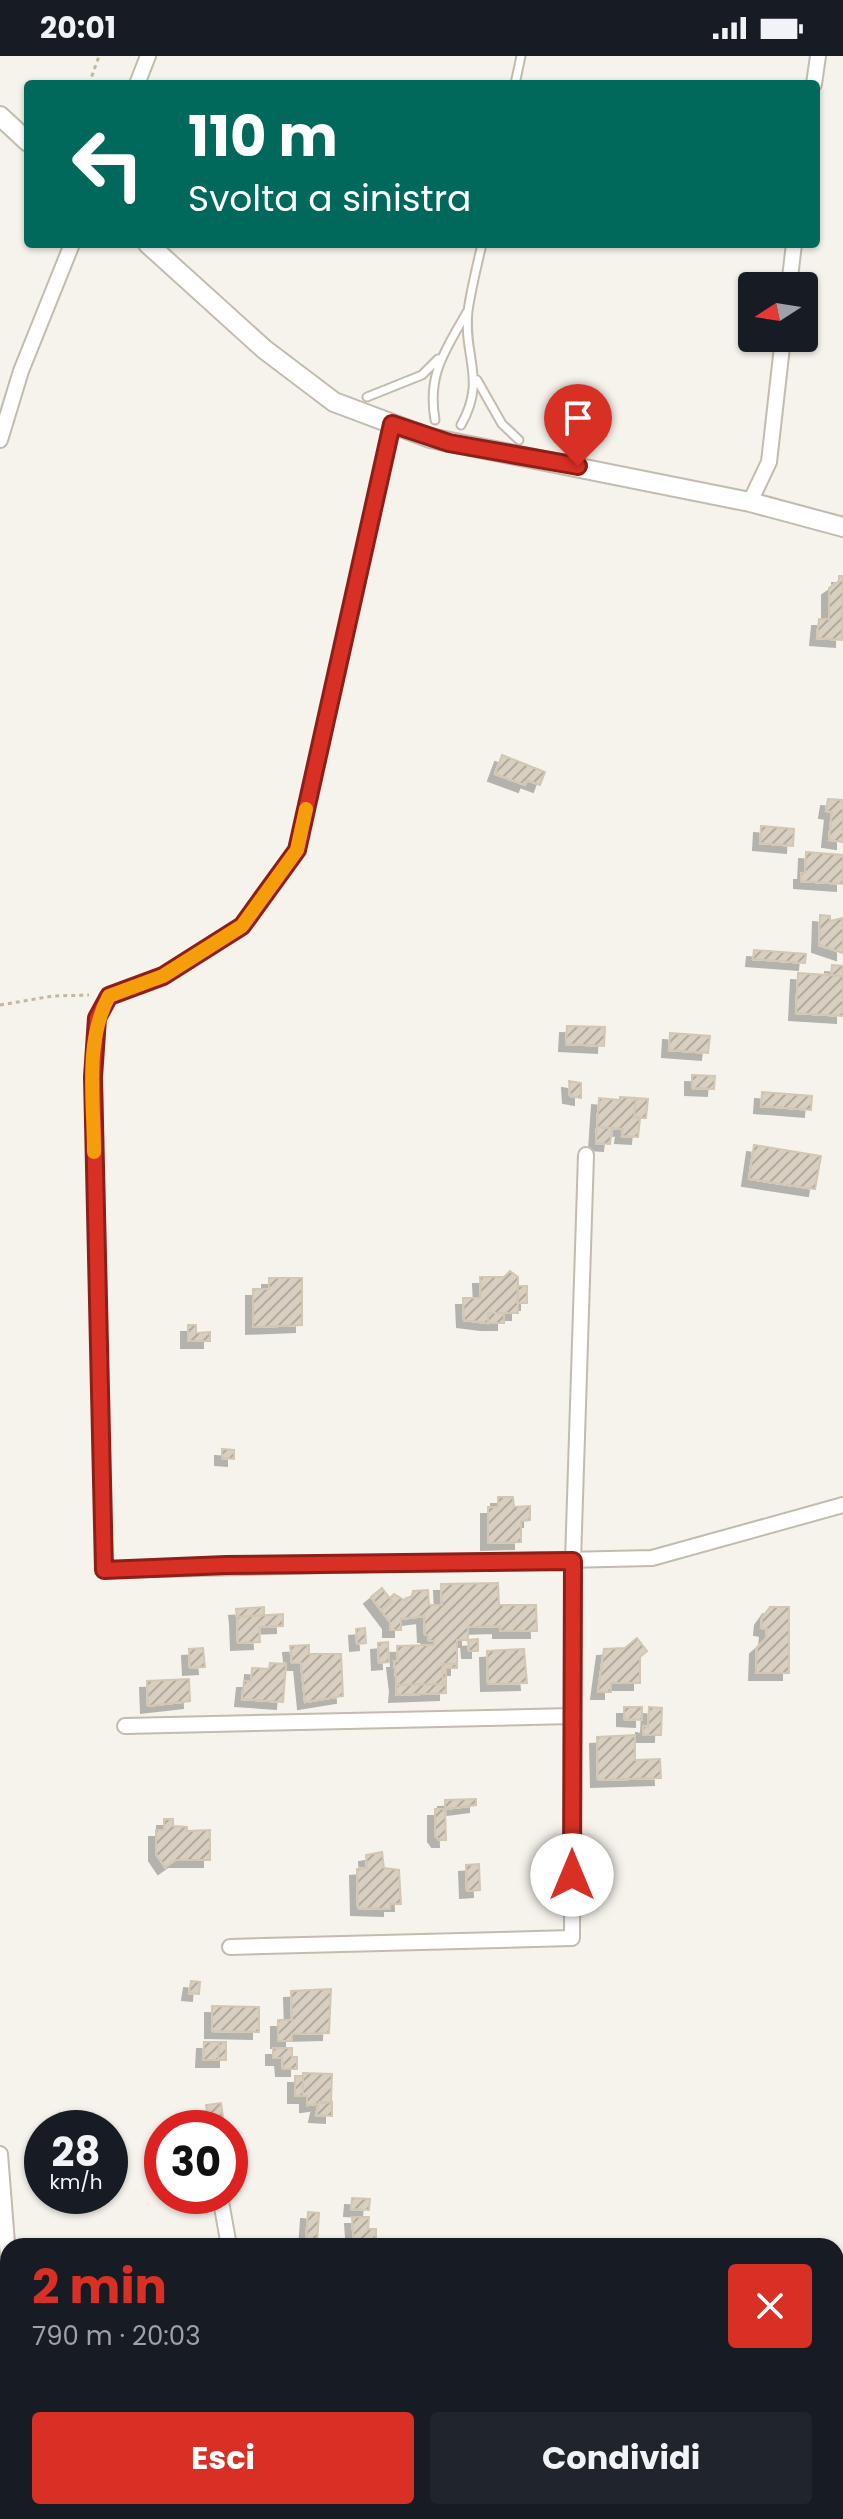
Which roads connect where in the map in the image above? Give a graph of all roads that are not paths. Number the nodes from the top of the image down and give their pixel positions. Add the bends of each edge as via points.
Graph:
1 (148, 56) edge
2 (521, 56) edge
3 (818, 56) edge
4 (139, 80) edge
5 (516, 80) edge
6 (815, 80) edge
7 (0, 116) edge
8 (24, 138) edge
9 (70, 248) edge
10 (152, 248) edge
11 (481, 248) edge
12 (794, 248) edge
13 (791, 272) edge
14 (468, 310) junction
15 (781, 352) edge
16 (443, 355) junction
17 (474, 375) junction
18 (367, 397) dead end
19 (435, 420) dead end
20 (392, 424) junction
21 (461, 425) dead end
22 (0, 440) edge
23 (519, 440) dead end
24 (750, 502) junction
25 (843, 527) edge
26 (586, 1155) dead end
27 (843, 1505) edge
28 (573, 1561) junction
29 (572, 1716) junction
30 (125, 1726) dead end
31 (230, 1947) dead end
32 (0, 2154) edge
33 (223, 2214) edge
34 (7, 2238) edge
35 (228, 2238) edge

1 - 4 street
2 - 5 lane
3 - 6 street
7 - 8 street
9 - 22 street via 21,371
10 - 20 street via 264,349 334,402
11 - 14 lane
12 - 13 street
14 - 16 lane
14 - 17 lane
15 - 24 street via 769,462
16 - 18 lane via 422,375
16 - 19 lane via 431,397
17 - 21 lane via 475,393
17 - 23 lane via 489,405
20 - 24 street via 449,443
20 - 28 street via 297,850 242,926 163,976 109,996 97,1018 93,1077 104,1570
24 - 25 street
26 - 28 street
27 - 28 street via 652,1558
28 - 29 street
29 - 30 street
29 - 31 street via 572,1938
32 - 34 street
33 - 35 street

